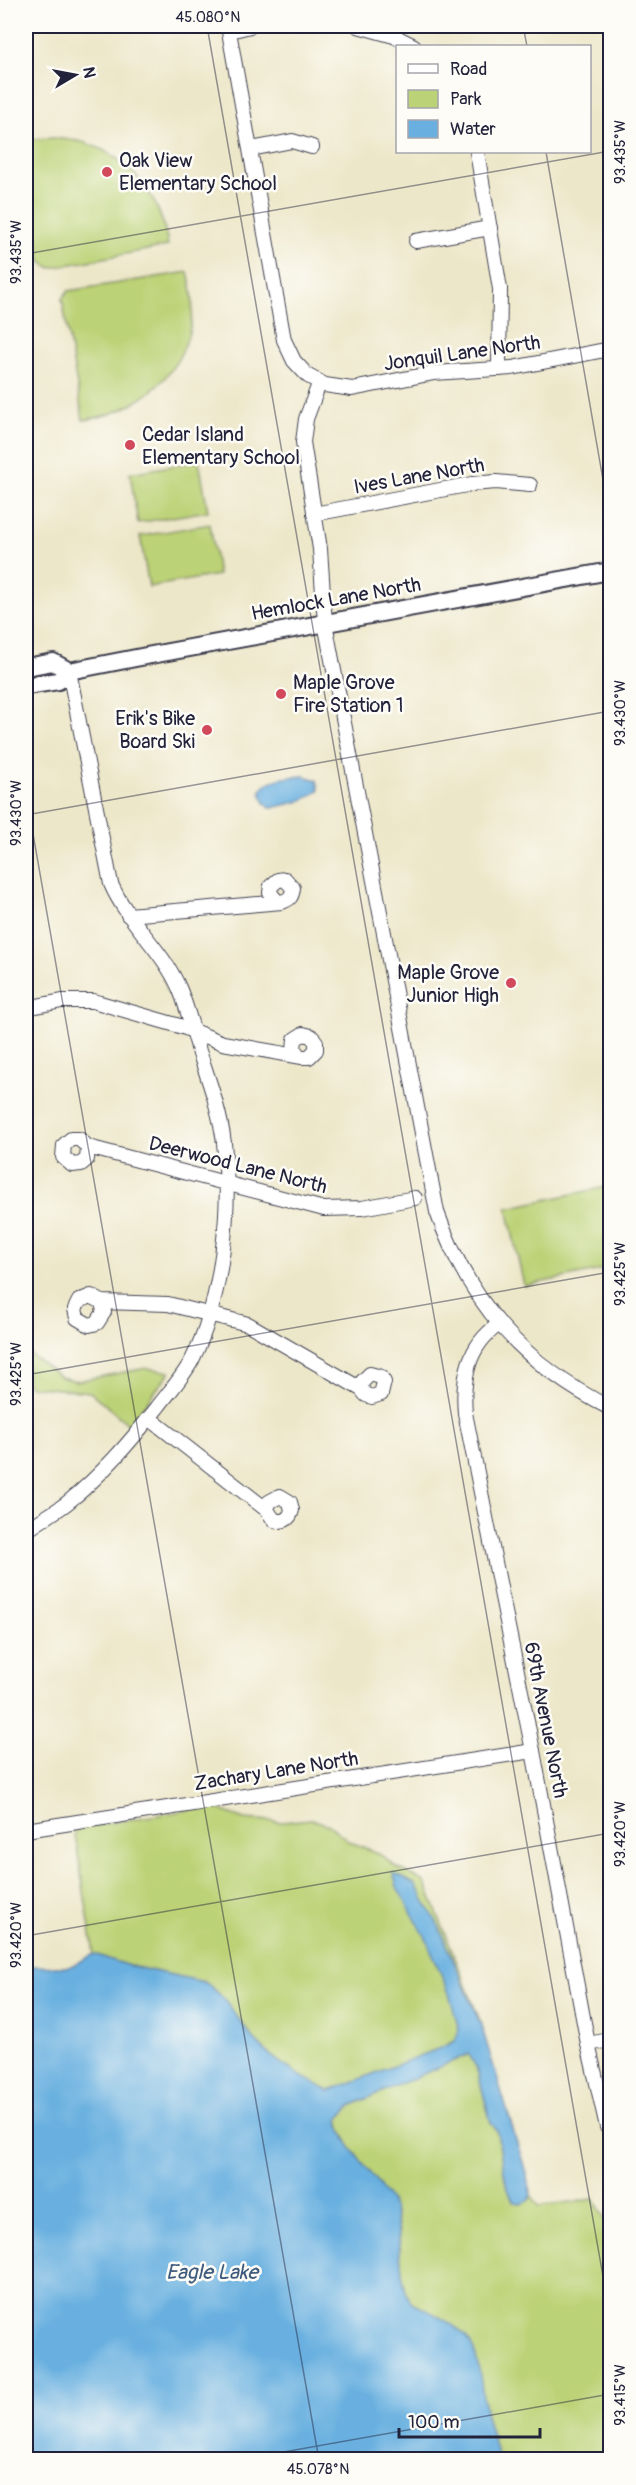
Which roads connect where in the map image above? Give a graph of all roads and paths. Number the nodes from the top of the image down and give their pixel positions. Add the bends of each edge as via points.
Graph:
1 (250, 26) edge
2 (358, 26) edge
3 (229, 28) edge
4 (412, 45) edge
5 (312, 147) dead end
6 (251, 149) junction
7 (477, 153) edge
8 (490, 228) junction
9 (416, 241) dead end
10 (610, 349) edge
11 (499, 369) junction
12 (319, 384) junction
13 (530, 485) dead end
14 (314, 514) junction
15 (610, 571) edge
16 (325, 623) junction
17 (26, 666) edge
18 (69, 671) junction
19 (26, 686) edge
20 (277, 901) dead end
21 (128, 915) junction
22 (26, 1008) edge
23 (194, 1032) junction
24 (298, 1055) dead end
25 (88, 1147) dead end
26 (225, 1183) junction
27 (416, 1198) dead end
28 (102, 1302) dead end
29 (209, 1312) junction
30 (498, 1324) junction
31 (361, 1389) dead end
32 (610, 1408) edge
33 (149, 1418) junction
34 (267, 1510) dead end
35 (26, 1531) edge
36 (533, 1751) junction
37 (26, 1830) edge
38 (610, 2040) edge
39 (588, 2044) junction
40 (610, 2131) edge

1 - 3 street
2 - 4 street via 385,32
3 - 6 street
5 - 6 street via 292,141
6 - 12 street via 284,340 294,361
7 - 8 street
8 - 9 street
8 - 11 street via 501,303
10 - 11 street, Jonquil Lane North
11 - 12 street, Jonquil Lane North via 434,373 352,389
12 - 14 street via 306,419 303,442
13 - 14 street, Ives Lane North via 472,484
14 - 16 street
15 - 16 main road, Hemlock Lane North
16 - 18 main road, Hemlock Lane North
16 - 30 street via 433,1196 462,1272
17 - 18 main road, Hemlock Lane North via 54,662
18 - 19 main road, Hemlock Lane North via 58,681
18 - 21 street via 109,877
20 - 21 street
21 - 23 street via 169,968
22 - 23 street via 62,1001 93,1001
23 - 24 street via 243,1047
23 - 26 street via 220,1120
25 - 26 street, Deerwood Lane North
26 - 27 street, Deerwood Lane North via 337,1210
26 - 29 street via 224,1240
28 - 29 street via 168,1304
29 - 31 street via 248,1324
29 - 33 street via 191,1362
30 - 32 street via 547,1370
30 - 36 street, 69th Avenue North via 482,1340 466,1371 463,1391
33 - 34 street
33 - 35 street via 90,1484
36 - 37 street, Zachary Lane North
36 - 39 street, 69th Avenue North
38 - 39 street
39 - 40 street, 69th Avenue North

